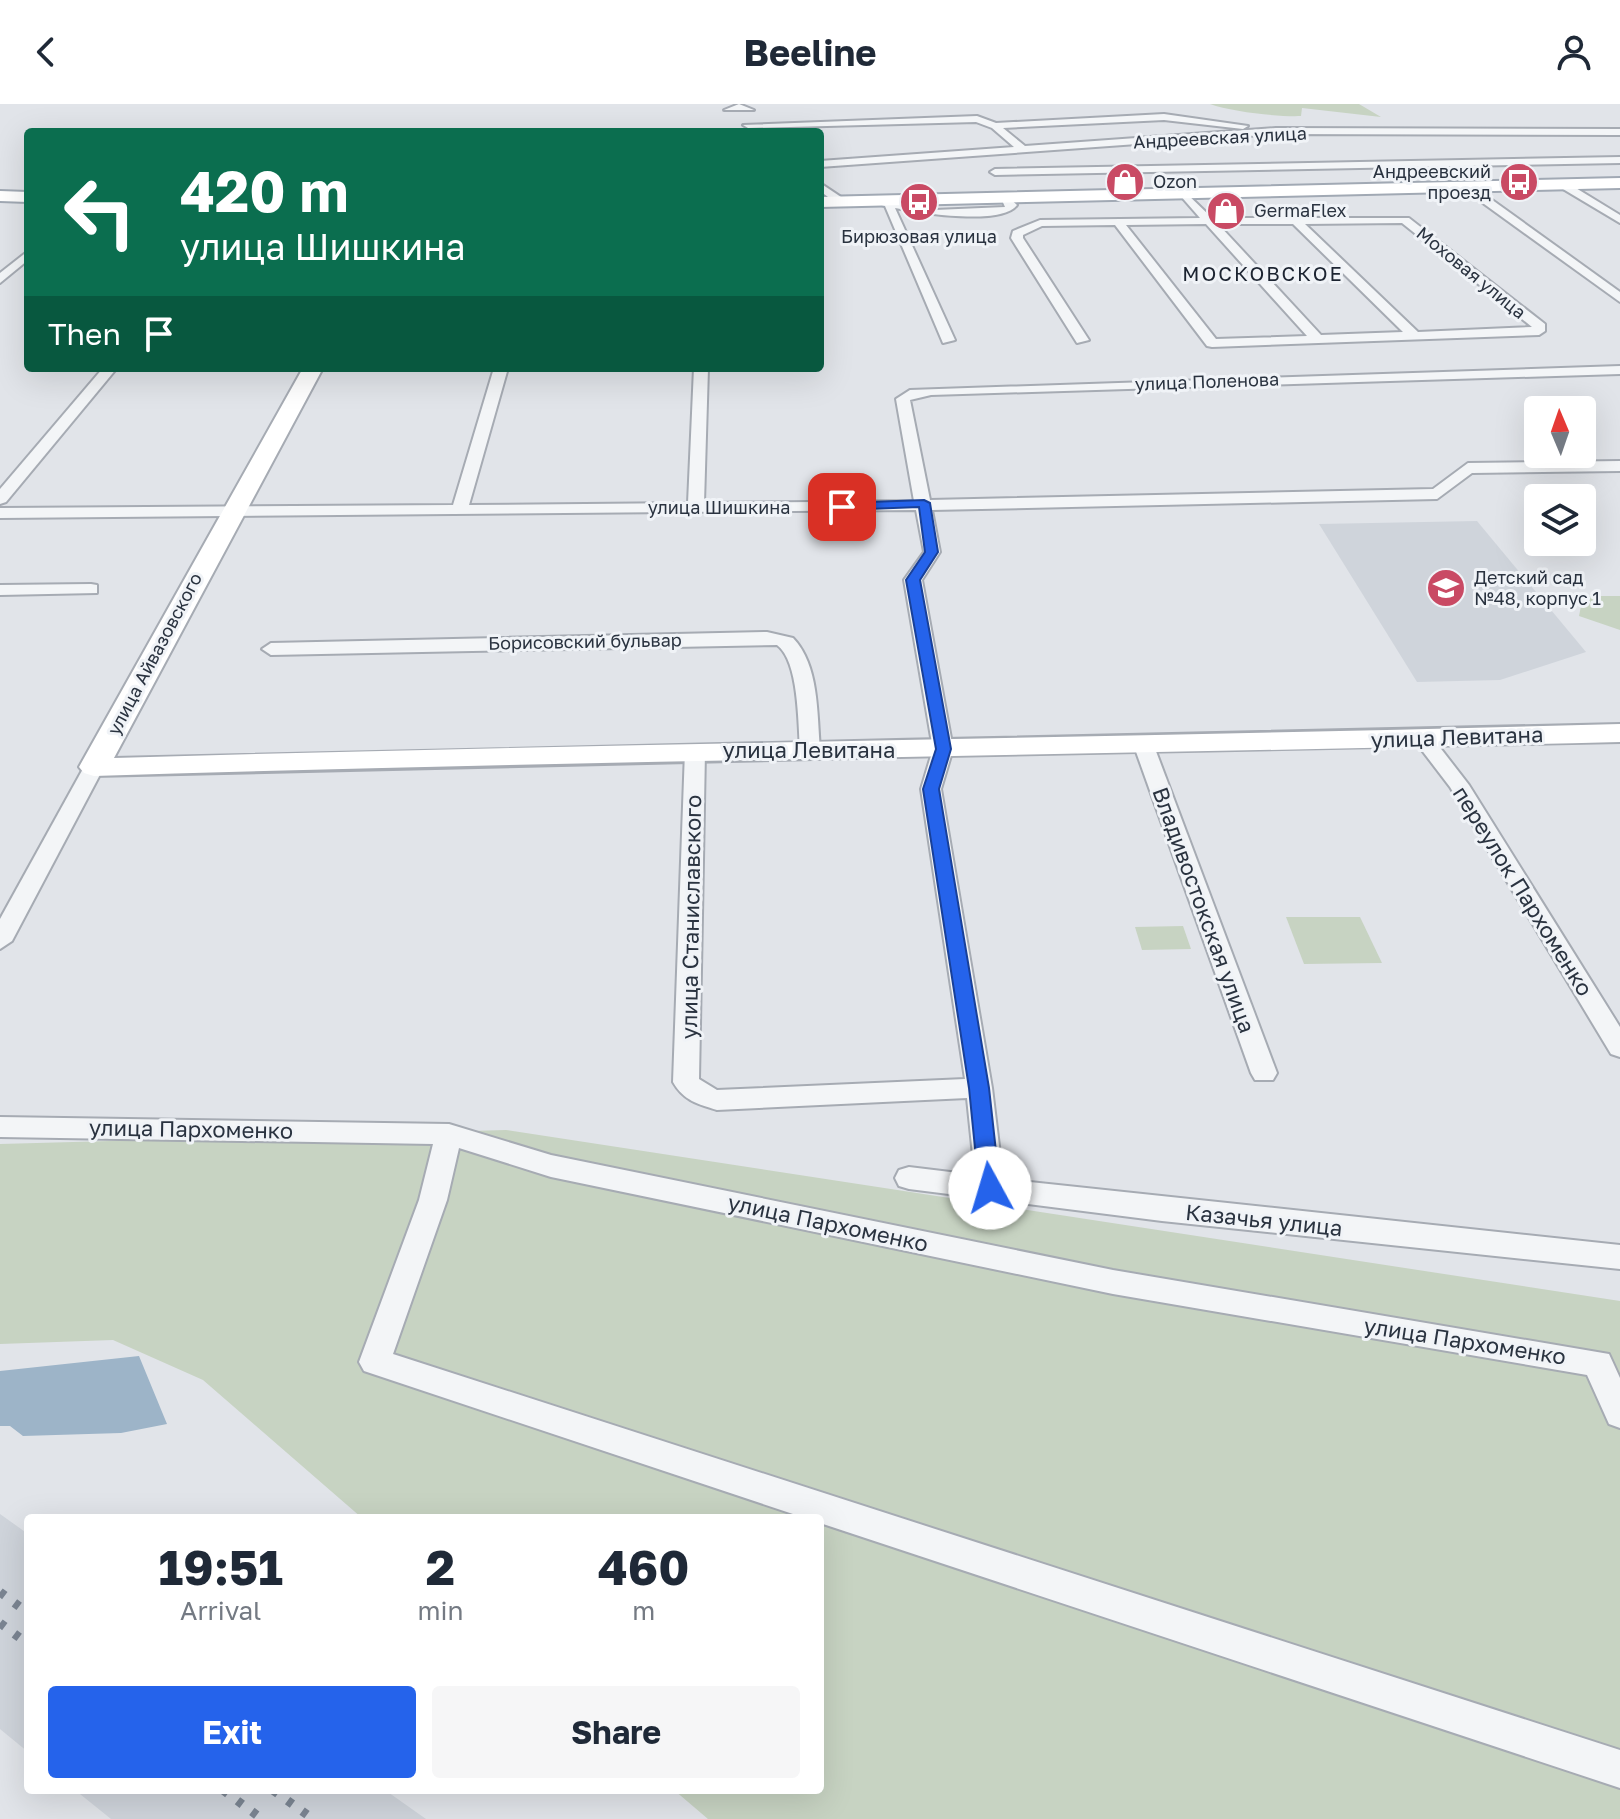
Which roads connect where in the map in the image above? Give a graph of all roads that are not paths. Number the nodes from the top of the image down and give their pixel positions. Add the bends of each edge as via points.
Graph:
1 (735, 112) dead end
2 (909, 120) junction
3 (1582, 120) dead end
4 (832, 122) junction
5 (995, 126) junction
6 (752, 128) edge
7 (918, 129) dead end
8 (840, 131) dead end
9 (1276, 131) junction
10 (1509, 132) junction
11 (1620, 132) edge
12 (1205, 139) junction
13 (938, 146) dead end
14 (1217, 148) dead end
15 (1023, 150) junction
16 (855, 151) dead end
17 (948, 155) junction
18 (1229, 157) dead end
19 (1620, 160) edge
20 (863, 161) junction
21 (1537, 161) junction
22 (824, 164) edge
23 (1240, 167) junction
24 (995, 172) dead end
25 (1620, 183) edge
26 (1565, 184) junction
27 (1466, 186) junction
28 (824, 189) edge
29 (1271, 192) junction
30 (1184, 194) junction
31 (0, 196) edge
32 (24, 197) edge
33 (840, 201) junction
34 (824, 202) edge
35 (882, 203) junction
36 (1617, 217) edge
37 (1118, 222) junction
38 (1298, 223) junction
39 (1212, 224) junction
40 (14, 250) dead end
41 (24, 251) edge
42 (24, 256) edge
43 (0, 279) edge
44 (1620, 298) edge
45 (1416, 337) junction
46 (948, 340) dead end
47 (1082, 340) dead end
48 (1318, 340) junction
49 (1620, 370) edge
50 (107, 372) edge
51 (311, 372) edge
52 (500, 372) edge
53 (701, 372) edge
54 (1620, 466) edge
55 (0, 499) edge
56 (924, 503) junction
57 (696, 508) junction
58 (460, 509) junction
59 (232, 512) junction
60 (0, 513) edge
61 (91, 589) dead end
62 (0, 590) edge
63 (271, 649) dead end
64 (1620, 733) edge
65 (1421, 736) junction
66 (1144, 746) junction
67 (810, 749) junction
68 (943, 749) junction
69 (695, 751) junction
70 (94, 767) junction
71 (0, 941) edge
72 (1620, 1048) edge
73 (1264, 1073) dead end
74 (979, 1088) junction
75 (0, 1127) edge
76 (449, 1134) junction
77 (909, 1178) dead end
78 (990, 1188) junction
79 (1620, 1257) edge
80 (1620, 1414) edge
81 (1620, 1769) edge

1 - 6 street
2 - 4 street
2 - 5 street via 977,119
2 - 7 street
3 - 10 street
4 - 6 street
4 - 8 street
5 - 9 street via 1164,117
5 - 15 street
9 - 10 street, Андреевская улица
9 - 12 street, Андреевская улица
10 - 11 street, Андреевская улица
10 - 21 street
12 - 14 street
12 - 15 street, Андреевская улица
13 - 17 street
15 - 17 street, Андреевская улица
16 - 20 street
17 - 20 street, Андреевская улица
18 - 23 street
19 - 21 street
20 - 22 street, Андреевская улица
21 - 23 street
21 - 26 street
23 - 24 street
23 - 29 street
25 - 26 main road
26 - 27 main road
26 - 36 street
27 - 29 main road
27 - 44 street
28 - 33 street
29 - 30 main road
30 - 35 main road
30 - 39 street
31 - 32 main road
33 - 34 main road
33 - 35 main road
35 - 46 street
37 - 39 street, Моховая улица
37 - 47 street, Моховая улица via 1040,223 1017,233
37 - 48 street, Моховая улица via 1212,343
38 - 39 street, Моховая улица
38 - 45 street
38 - 45 street, Моховая улица via 1405,220 1540,327 1531,333
39 - 48 street
40 - 41 street
42 - 43 street
45 - 48 street, Моховая улица
49 - 56 street, улица Поленова via 915,393 903,404
50 - 55 street
51 - 59 street, улица Айвазовского
52 - 58 street
53 - 57 street
54 - 56 street, улица Шишкина via 1468,468 1437,494
56 - 57 street, улица Шишкина
56 - 68 street via 932,552 913,580
57 - 58 street, улица Шишкина
58 - 59 street, улица Шишкина
59 - 60 street, улица Шишкина
59 - 70 street, улица Айвазовского
61 - 62 street
63 - 67 street, Борисовский бульвар via 767,638 786,642 794,650 802,674
64 - 65 street, улица Левитана
65 - 66 street, улица Левитана
65 - 72 street, переулок Пархоменко via 1459,785
66 - 68 street, улица Левитана
66 - 73 street, Владивостокская улица
67 - 68 street, улица Левитана
67 - 69 street, улица Левитана
68 - 74 street via 931,789
69 - 70 street, улица Левитана
69 - 74 street, улица Станиславского via 686,1082 699,1095 717,1100
70 - 71 street, улица Айвазовского
74 - 78 street
75 - 76 street, улица Пархоменко
76 - 80 street, улица Пархоменко via 551,1166 1113,1282 1598,1363
76 - 81 street via 433,1200 375,1362
77 - 78 street, Казачья улица
78 - 79 street, Казачья улица

